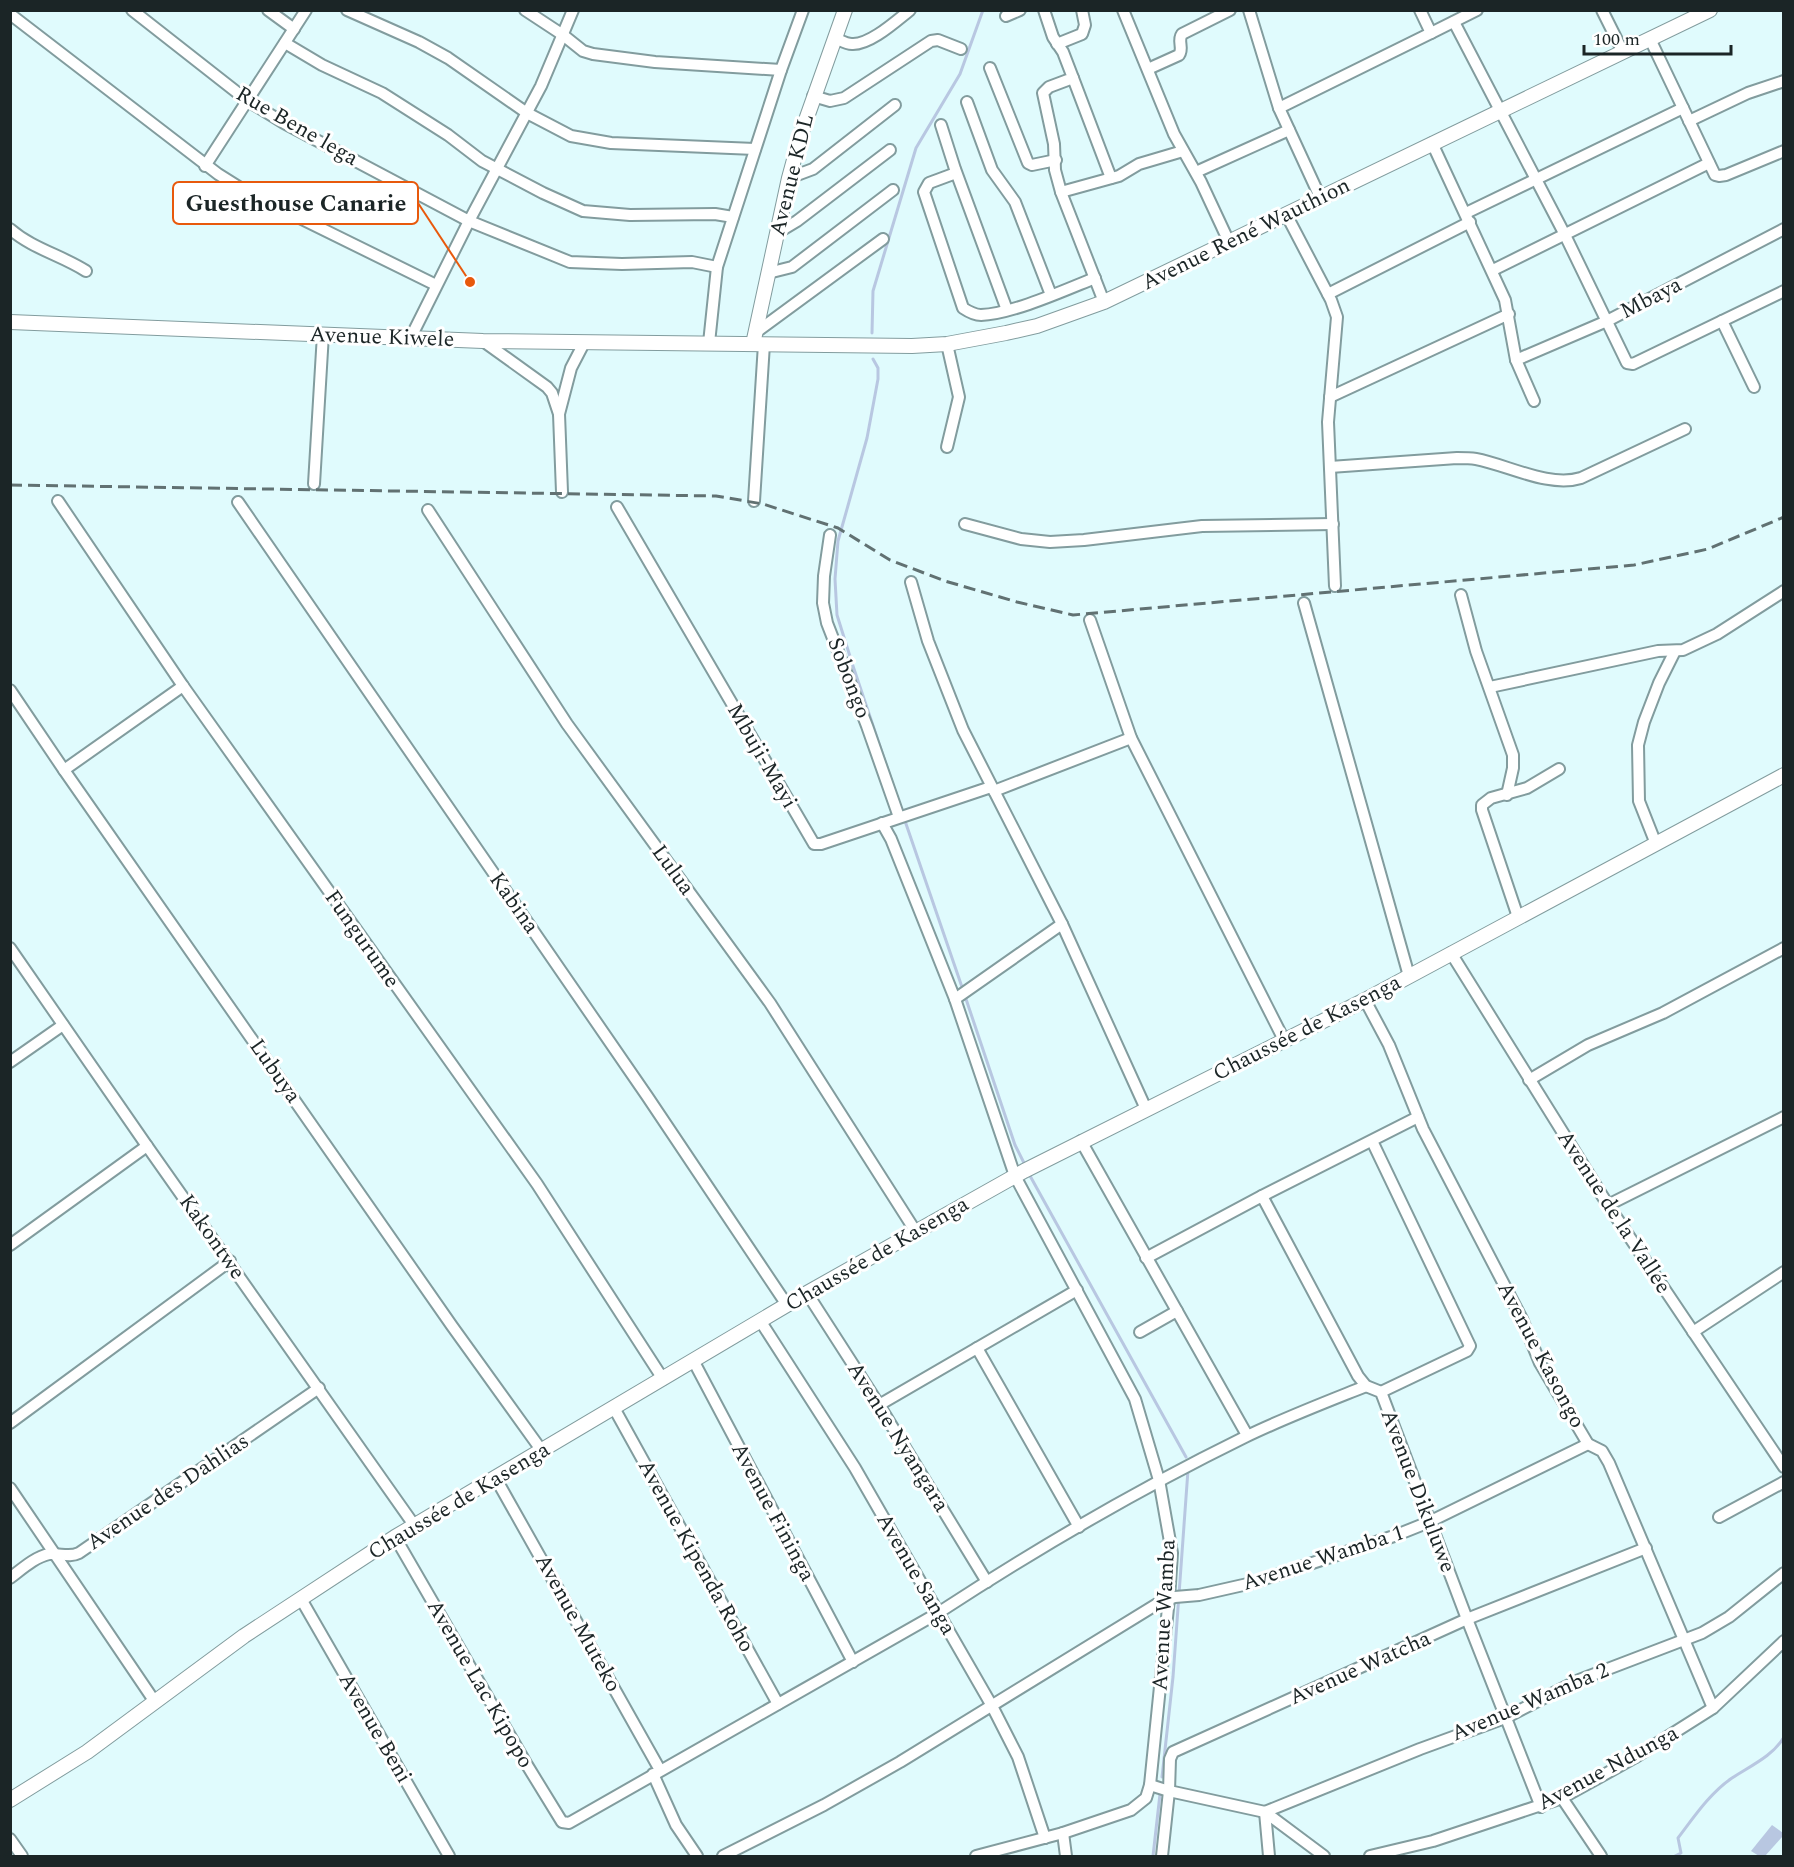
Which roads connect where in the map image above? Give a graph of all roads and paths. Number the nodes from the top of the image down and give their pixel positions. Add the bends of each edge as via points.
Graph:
1 (132, 10) edge
2 (268, 10) edge
3 (306, 10) edge
4 (347, 10) edge
5 (525, 10) edge
6 (573, 10) edge
7 (803, 10) edge
8 (845, 10) edge
9 (910, 10) edge
10 (1020, 10) edge
11 (1044, 10) edge
12 (1082, 10) edge
13 (1123, 10) edge
14 (1249, 10) edge
15 (1420, 10) edge
16 (1477, 10) edge
17 (1602, 10) edge
18 (1710, 10) edge
19 (1226, 11) edge
20 (10, 14) edge
21 (1006, 16) dead end
22 (1454, 22) junction
23 (294, 29) junction
24 (1431, 33) junction
25 (563, 35) junction
26 (834, 38) junction
27 (1650, 39) junction
28 (285, 43) junction
29 (1057, 44) junction
30 (961, 49) dead end
31 (1623, 52) junction
32 (990, 68) dead end
33 (1148, 69) junction
34 (781, 70) junction
35 (1073, 78) junction
36 (1784, 81) edge
37 (813, 96) junction
38 (248, 101) junction
39 (967, 102) dead end
40 (895, 105) dead end
41 (1278, 108) junction
42 (1683, 108) junction
43 (1501, 110) junction
44 (527, 113) junction
45 (1689, 121) junction
46 (941, 125) dead end
47 (1288, 130) junction
48 (1432, 143) junction
49 (755, 149) junction
50 (890, 150) dead end
51 (1183, 151) junction
52 (1782, 156) edge
53 (1056, 160) junction
54 (1709, 163) junction
55 (206, 166) junction
56 (497, 168) junction
57 (1196, 171) junction
58 (956, 173) junction
59 (789, 178) junction
60 (1112, 178) junction
61 (1537, 180) junction
62 (893, 190) dead end
63 (1061, 192) junction
64 (1320, 197) junction
65 (1286, 214) junction
66 (733, 217) junction
67 (1468, 218) junction
68 (469, 221) junction
69 (10, 229) edge
70 (1784, 230) edge
71 (777, 233) junction
72 (1564, 233) junction
73 (883, 239) dead end
74 (1229, 242) junction
75 (717, 267) junction
76 (1492, 270) junction
77 (86, 272) dead end
78 (768, 273) junction
79 (1095, 278) junction
80 (436, 285) junction
81 (1784, 291) edge
82 (1328, 294) junction
83 (1051, 295) junction
84 (1104, 302) junction
85 (1007, 310) junction
86 (1509, 314) junction
87 (1607, 321) junction
88 (1722, 321) junction
89 (10, 322) edge
90 (324, 334) junction
91 (411, 338) junction
92 (757, 340) junction
93 (483, 341) junction
94 (584, 343) junction
95 (710, 344) junction
96 (948, 344) junction
97 (1516, 360) junction
98 (1754, 387) dead end
99 (1330, 397) junction
100 (1534, 401) dead end
101 (559, 414) junction
102 (1685, 429) dead end
103 (947, 447) dead end
104 (1330, 467) junction
105 (314, 484) dead end
106 (562, 492) dead end
107 (58, 501) dead end
108 (754, 501) dead end
109 (238, 502) dead end
110 (617, 507) dead end
111 (428, 510) dead end
112 (965, 524) dead end
113 (1333, 524) junction
114 (830, 536) dead end
115 (911, 582) dead end
116 (1335, 586) dead end
117 (1784, 591) edge
118 (1461, 595) dead end
119 (1304, 603) dead end
120 (1090, 620) dead end
121 (1675, 651) junction
122 (183, 686) junction
123 (1490, 687) junction
124 (10, 690) edge
125 (1131, 738) junction
126 (1559, 769) dead end
127 (64, 770) junction
128 (1784, 775) edge
129 (992, 789) junction
130 (1507, 795) junction
131 (898, 817) junction
132 (882, 823) junction
133 (1656, 844) junction
134 (1518, 917) junction
135 (1062, 924) junction
136 (10, 948) edge
137 (1784, 948) edge
138 (1451, 953) junction
139 (1409, 976) junction
140 (955, 999) junction
141 (1365, 1000) junction
142 (63, 1025) junction
143 (1284, 1040) junction
144 (10, 1062) edge
145 (1529, 1080) junction
146 (1146, 1109) junction
147 (1418, 1117) junction
148 (1784, 1117) edge
149 (1081, 1141) junction
150 (1372, 1141) junction
151 (147, 1146) junction
152 (1024, 1171) junction
153 (1262, 1196) junction
154 (1608, 1205) junction
155 (916, 1232) junction
156 (10, 1245) edge
157 (1146, 1258) junction
158 (230, 1262) junction
159 (1784, 1272) edge
160 (1077, 1290) junction
161 (807, 1293) junction
162 (787, 1305) junction
163 (1177, 1311) junction
164 (761, 1322) junction
165 (1140, 1332) dead end
166 (1693, 1332) junction
167 (977, 1348) junction
168 (694, 1362) junction
169 (663, 1379) junction
170 (1366, 1386) junction
171 (319, 1388) junction
172 (1381, 1392) junction
173 (879, 1405) junction
174 (614, 1408) junction
175 (10, 1423) edge
176 (1247, 1436) junction
177 (1784, 1443) edge
178 (1588, 1444) junction
179 (1772, 1450) junction
180 (542, 1451) junction
181 (1784, 1467) edge
182 (495, 1477) junction
183 (1159, 1480) junction
184 (1784, 1482) edge
185 (10, 1488) edge
186 (1719, 1517) dead end
187 (1429, 1522) junction
188 (414, 1525) junction
189 (1079, 1527) junction
190 (395, 1537) junction
191 (1646, 1548) junction
192 (54, 1554) junction
193 (1784, 1573) edge
194 (10, 1578) edge
195 (987, 1582) junction
196 (1176, 1597) junction
197 (301, 1599) junction
198 (938, 1614) junction
199 (1467, 1619) junction
200 (1685, 1640) junction
201 (1784, 1641) edge
202 (853, 1662) junction
203 (155, 1702) junction
204 (778, 1704) junction
205 (992, 1706) junction
206 (1713, 1708) junction
207 (1505, 1718) junction
208 (657, 1772) junction
209 (1150, 1785) junction
210 (1169, 1791) junction
211 (1562, 1798) junction
212 (10, 1800) edge
213 (1541, 1807) junction
214 (1265, 1812) junction
215 (1063, 1833) junction
216 (1045, 1838) junction
217 (10, 1839) edge
218 (21, 1857) edge
219 (449, 1857) edge
220 (697, 1857) edge
221 (723, 1857) edge
222 (976, 1857) edge
223 (1066, 1857) edge
224 (1162, 1857) edge
225 (1269, 1857) edge
226 (1324, 1857) edge
227 (1370, 1857) edge
228 (1601, 1857) edge

1 - 38 street, Rue Bene lega
2 - 23 street
3 - 23 street
4 - 44 street via 447,58
5 - 25 street
6 - 25 street
7 - 34 street
8 - 26 street, Avenue KDL
9 - 26 street via 862,43 847,44
10 - 21 street
11 - 29 street
12 - 29 street via 1082,34
13 - 33 street
14 - 41 street
15 - 24 street
16 - 22 street
17 - 31 street
18 - 27 street, Avenue René Wauthion
19 - 33 street via 1182,34 1179,55
20 - 55 street
22 - 24 street
22 - 43 street
23 - 28 street
24 - 41 street
25 - 34 street via 583,51 603,56
25 - 44 street
26 - 37 street, Avenue KDL
27 - 31 street, Avenue René Wauthion
27 - 42 street
28 - 38 street
28 - 56 street via 382,93
29 - 35 street
30 - 37 street via 931,40 844,98 830,101
31 - 43 street, Avenue René Wauthion
32 - 53 street via 1028,163
33 - 51 street
34 - 49 street
35 - 53 street via 1043,93
35 - 60 street
36 - 45 street
37 - 59 street, Avenue KDL
38 - 55 street
38 - 68 street, Rue Bene lega
39 - 83 street via 992,170 1015,202
40 - 59 street via 813,169
41 - 47 street
42 - 45 street
42 - 61 street
43 - 48 street, Avenue René Wauthion
43 - 61 street
44 - 49 street via 586,140
44 - 56 street
45 - 54 street
46 - 58 street
47 - 57 street
47 - 64 street
48 - 64 street, Avenue René Wauthion
48 - 67 street
49 - 66 street
50 - 71 street
51 - 57 street
51 - 60 street via 1139,164
52 - 54 street via 1719,176
53 - 63 street
54 - 72 street
55 - 80 street via 245,191
56 - 66 street via 583,211
56 - 68 street
57 - 74 street
58 - 85 street
58 - 85 street via 929,183 924,192 961,303 977,314
59 - 71 street, Avenue KDL
60 - 63 street
61 - 67 street
61 - 72 street
62 - 78 street via 792,267
63 - 79 street
64 - 65 street, Avenue René Wauthion
65 - 74 street, Avenue René Wauthion
65 - 82 street
66 - 75 street
67 - 76 street
67 - 82 street
68 - 75 street, Rue Bene lega via 570,262 692,262
68 - 80 street
69 - 77 street via 37,248
70 - 87 street, Mbaya
71 - 78 street, Avenue KDL
72 - 76 street
72 - 87 street
73 - 92 street
74 - 84 street, Avenue René Wauthion
75 - 95 street
76 - 86 street
78 - 92 street, Avenue KDL
79 - 83 street
79 - 84 street
80 - 91 street
81 - 88 street
82 - 99 street via 1337,325
83 - 85 street
84 - 96 street, Avenue René Wauthion via 1037,326
86 - 97 street
86 - 99 street
87 - 88 street via 1624,358 1631,364
87 - 97 street, Mbaya
88 - 98 street
89 - 90 street, Avenue Kiwele
90 - 91 street, Avenue Kiwele
90 - 105 street
91 - 93 street, Avenue Kiwele
92 - 95 street, Avenue Kiwele
92 - 96 street, Avenue René Wauthion
92 - 108 street
93 - 94 street, Avenue Kiwele
93 - 101 street via 547,387
94 - 95 street, Avenue Kiwele
94 - 101 street via 568,377
96 - 103 street via 959,397
97 - 100 street
99 - 104 street
101 - 106 street
102 - 104 street via 1571,480 1476,459
104 - 113 street
107 - 122 street, Fungurume
109 - 162 street, Kabina
110 - 132 street, Mbuji-Mayi via 812,841 821,844
111 - 155 street, Lulua via 567,724 770,1003
112 - 113 street via 1050,542 1202,526
113 - 116 street
114 - 131 street, Sobongo via 824,585 827,622
115 - 129 street via 941,678
117 - 121 street via 1717,634
118 - 123 street
119 - 139 street
120 - 125 street
121 - 123 street via 1658,651
121 - 133 street via 1638,745 1639,801
122 - 127 street
122 - 169 street, Fungurume via 537,1184
123 - 130 street via 1513,755
124 - 127 street, Lubuya
125 - 129 street, Mbuji-Mayi
125 - 143 street
126 - 130 street
127 - 180 street, Lubuya
128 - 133 street, Chaussée de Kasenga
129 - 131 street, Mbuji-Mayi
129 - 135 street
130 - 134 street via 1488,800 1482,810
131 - 132 street, Mbuji-Mayi
132 - 140 street, Avenue Wamba
133 - 134 street, Chaussée de Kasenga
134 - 138 street, Chaussée de Kasenga
135 - 140 street
135 - 146 street
136 - 142 street, Kakontwe
137 - 145 street via 1663,1013 1588,1045
138 - 139 street, Chaussée de Kasenga
138 - 145 street, Avenue de la Vallée
139 - 141 street, Chaussée de Kasenga
140 - 152 street, Avenue Wamba
141 - 143 street, Chaussée de Kasenga
141 - 147 street, Avenue Kasongo via 1389,1045
142 - 144 street
142 - 151 street, Kakontwe
143 - 146 street, Chaussée de Kasenga
145 - 154 street, Avenue de la Vallée
146 - 149 street, Chaussée de Kasenga
147 - 150 street
147 - 178 street, Avenue Kasongo via 1522,1319 1544,1371
148 - 154 street
149 - 152 street, Chaussée de Kasenga
149 - 157 street
150 - 153 street
150 - 172 street via 1470,1348
151 - 156 street
151 - 158 street, Kakontwe
152 - 155 street, Chaussée de Kasenga
152 - 160 street, Avenue Wamba
153 - 157 street
153 - 170 street, Avenue Dikuluwe
154 - 166 street, Avenue de la Vallée
155 - 161 street, Chaussée de Kasenga
157 - 163 street
158 - 171 street, Kakontwe
158 - 175 street
159 - 166 street
160 - 167 street
160 - 183 street, Avenue Wamba via 1135,1399
161 - 162 street, Chaussée de Kasenga
161 - 173 street, Avenue Nyangara
162 - 164 street, Chaussée de Kasenga
163 - 165 street
163 - 176 street
164 - 168 street, Chaussée de Kasenga
164 - 198 street, Avenue Sanga via 855,1468
166 - 179 street, Avenue de la Vallée
167 - 173 street
167 - 189 street
168 - 169 street, Chaussée de Kasenga
168 - 202 street, Avenue Fininga
169 - 174 street, Chaussée de Kasenga
170 - 172 street, Avenue Dikuluwe
170 - 176 street
171 - 188 street, Kakontwe
171 - 192 street, Avenue des Dahlias via 79,1553
172 - 187 street, Avenue Dikuluwe
173 - 195 street, Avenue Nyangara
174 - 180 street, Chaussée de Kasenga
174 - 204 street, Avenue Kipenda Roho
176 - 183 street
177 - 179 street
178 - 187 street, Avenue Wamba 1
178 - 191 street, Avenue Kasongo via 1602,1451 1609,1463
179 - 181 street, Avenue de la Vallée
180 - 182 street, Chaussée de Kasenga
182 - 188 street, Chaussée de Kasenga
182 - 208 street, Avenue Muteko
183 - 189 street
183 - 196 street, Avenue Wamba via 1171,1541
184 - 186 street
185 - 192 street
187 - 196 street, Avenue Wamba 1 via 1252,1583
187 - 199 street, Avenue Dikuluwe
188 - 190 street, Chaussée de Kasenga
189 - 195 street
190 - 197 street, Chaussée de Kasenga
190 - 208 street, Avenue Lac Kipopo via 562,1822 571,1822
191 - 199 street, Avenue Watcha
191 - 200 street, Avenue Kasongo
192 - 194 street, Avenue des Dahlias via 38,1558
192 - 203 street
193 - 200 street, Avenue Wamba 2 via 1717,1625
195 - 198 street
196 - 205 street, Avenue Wamba 1 via 1146,1609
196 - 209 street, Avenue Wamba
197 - 203 street, Chaussée de Kasenga
197 - 219 street, Avenue Beni
198 - 202 street
198 - 205 street, Avenue Sanga
199 - 207 street, Avenue Dikuluwe
199 - 210 street, Avenue Watcha via 1173,1752
200 - 206 street, Avenue Kasongo
200 - 207 street, Avenue Wamba 2 via 1579,1680
201 - 206 street, Avenue Ndunga
202 - 204 street
203 - 212 street, Chaussée de Kasenga via 87,1752
204 - 208 street
205 - 216 street, Avenue Sanga via 1018,1757
205 - 221 street, Avenue Wamba 1 via 842,1795
206 - 211 street, Avenue Ndunga
207 - 213 street, Avenue Dikuluwe
207 - 214 street, Avenue Wamba 2
208 - 220 street, Avenue Muteko via 676,1825
209 - 210 street
209 - 215 street via 1146,1798 1131,1810
210 - 214 street
210 - 224 street, Avenue Watcha
211 - 213 street, Avenue Ndunga
211 - 228 street
213 - 227 street, Avenue Ndunga
214 - 225 street
214 - 226 street
215 - 216 street
215 - 223 street
216 - 222 street
217 - 218 street

